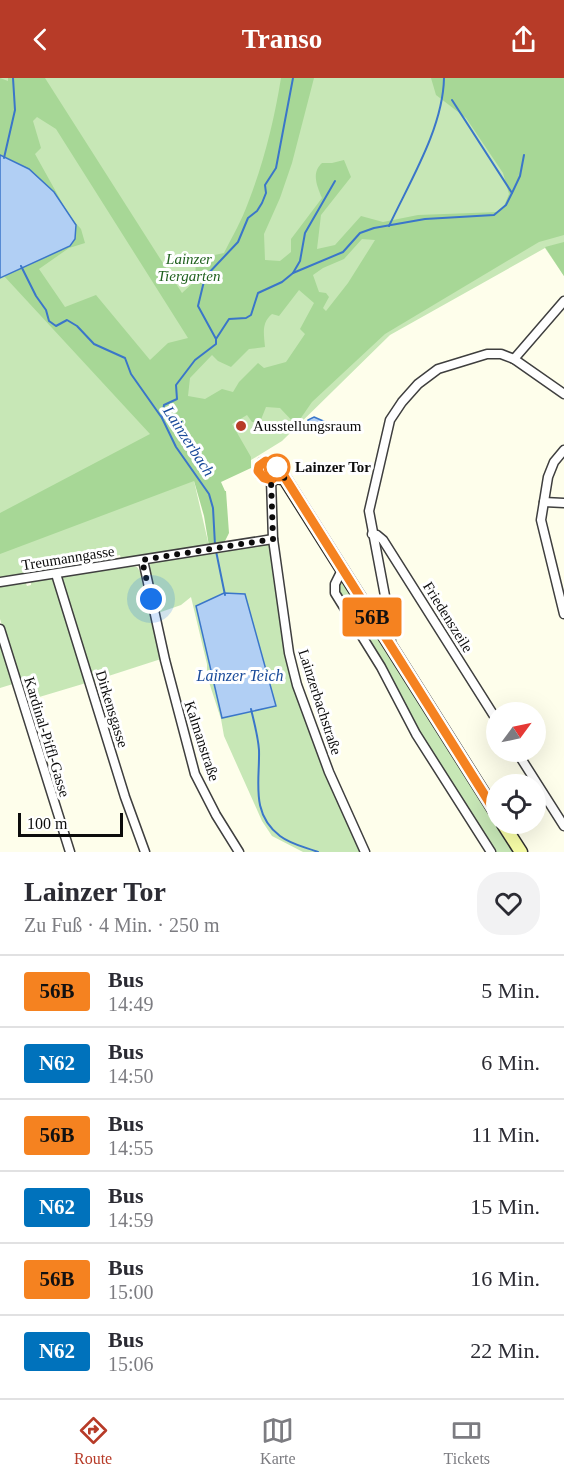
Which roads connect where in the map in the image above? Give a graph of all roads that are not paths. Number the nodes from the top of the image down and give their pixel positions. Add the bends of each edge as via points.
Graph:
1 (564, 301) edge
2 (514, 358) junction
3 (564, 394) edge
4 (564, 450) edge
5 (285, 479) junction
6 (271, 480) junction
7 (544, 502) junction
8 (564, 503) edge
9 (372, 534) junction
10 (273, 543) junction
11 (142, 560) junction
12 (342, 570) junction
13 (56, 574) junction
14 (0, 582) edge
15 (564, 614) edge
16 (0, 629) edge
17 (390, 645) junction
18 (486, 703) edge
19 (523, 762) edge
20 (486, 797) edge
21 (564, 826) edge
22 (509, 834) edge
23 (70, 852) edge
24 (145, 852) edge
25 (239, 852) edge
26 (365, 852) edge
27 (491, 852) edge
28 (521, 852) edge

1 - 2 street
2 - 3 street
2 - 9 street via 487,354 438,369 402,402 390,420 371,500
4 - 7 street via 551,469
5 - 6 street
5 - 6 street, Lainzerbachstraße via 277,466 262,462 258,471
5 - 12 street
6 - 10 street, Lainzerbachstraße
7 - 8 street
7 - 15 street via 541,520
9 - 17 street via 392,633
9 - 18 street, Friedenszeile via 383,540
10 - 11 street, Treumanngasse
10 - 26 street, Lainzerbachstraße via 297,685 329,772
11 - 13 street, Treumanngasse
11 - 25 street, Kalmanstraße via 195,774
12 - 17 street
12 - 27 street via 334,584 335,593 381,667 416,734
13 - 14 street, Treumanngasse
13 - 24 street, Dirkensgasse
16 - 23 street, Kardinal-Piffl-Gasse
17 - 20 street
19 - 21 street
22 - 28 street

